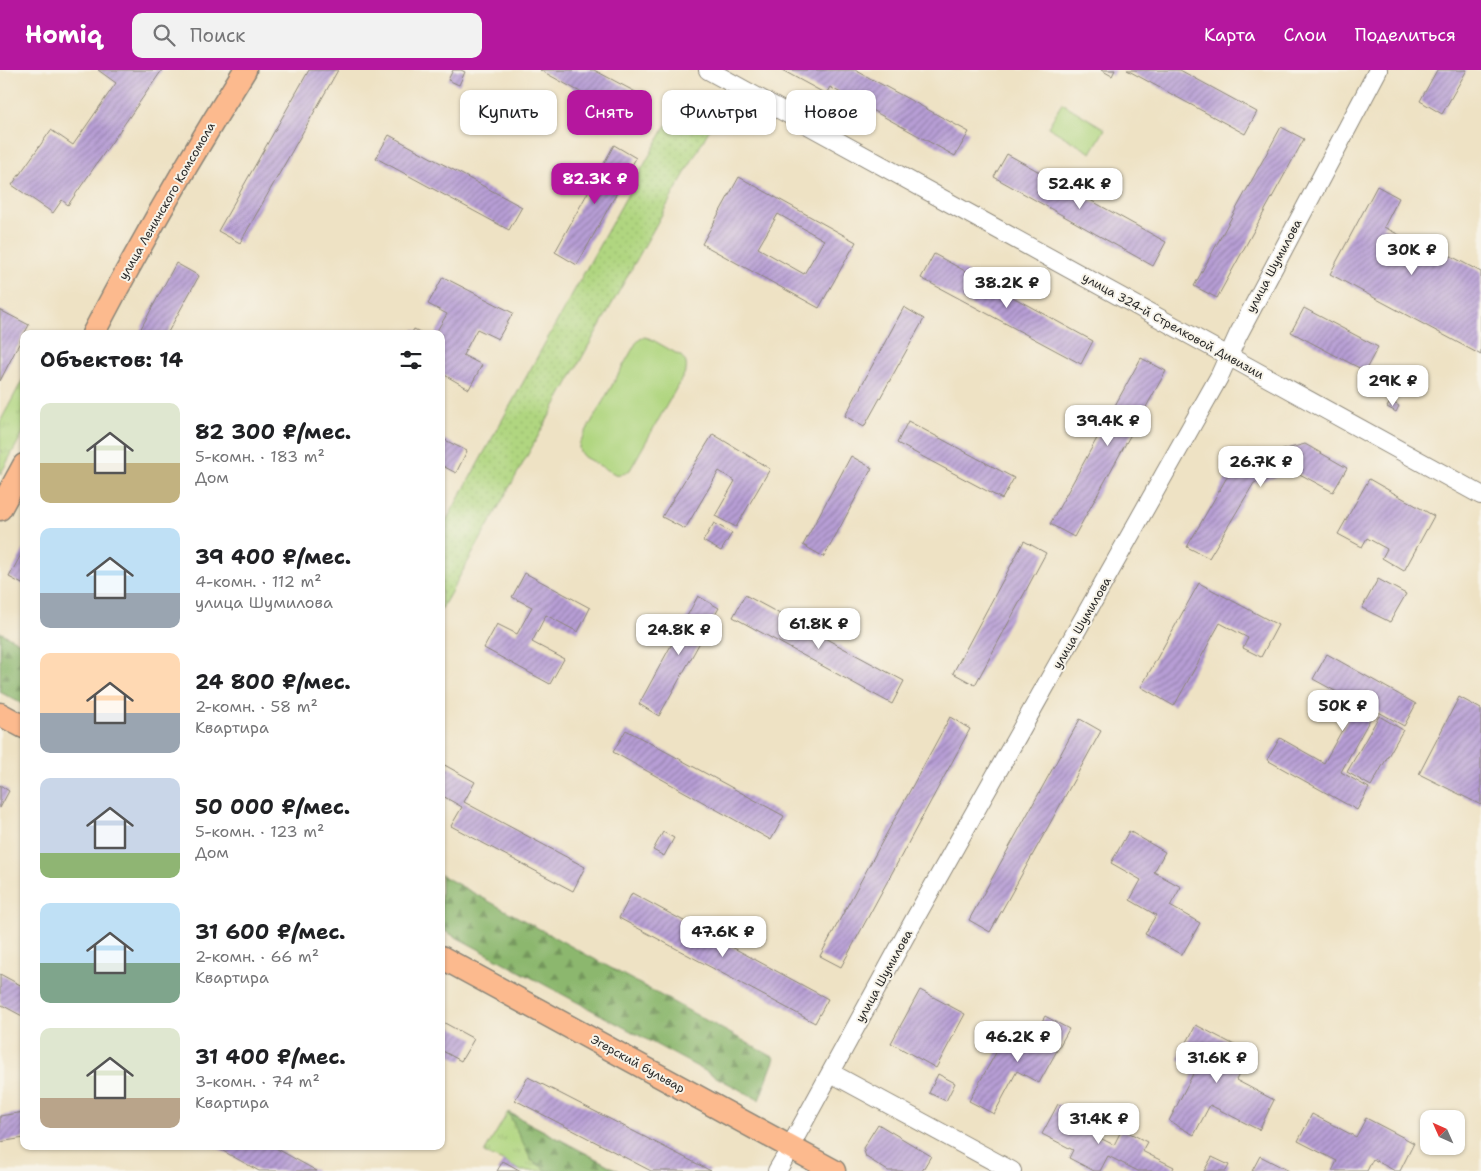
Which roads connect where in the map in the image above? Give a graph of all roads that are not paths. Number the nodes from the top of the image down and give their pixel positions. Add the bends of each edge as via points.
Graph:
1 (245, 70) edge
2 (708, 70) edge
3 (1378, 70) edge
4 (96, 330) edge
5 (1228, 357) junction
6 (20, 472) edge
7 (1481, 495) edge
8 (0, 509) edge
9 (0, 714) edge
10 (20, 725) edge
11 (0, 728) edge
12 (20, 739) edge
13 (445, 960) edge
14 (445, 974) edge
15 (515, 1005) junction
16 (831, 1073) junction
17 (784, 1159) edge
18 (805, 1171) edge
19 (834, 1171) edge
20 (1012, 1171) edge

1 - 4 main road, улица Ленинского Комсомола via 151,226
2 - 5 street, улица 324-й Стрелковой Дивизии
3 - 5 street, улица Шумилова
5 - 7 street, улица 324-й Стрелковой Дивизии
5 - 16 street, улица Шумилова
6 - 8 main road
9 - 10 main road
11 - 12 main road
13 - 15 main road, Эгерский бульвар
14 - 15 main road, Эгерский бульвар
15 - 17 main road, Эгерский бульвар
16 - 17 street, улица Шумилова
16 - 20 street
17 - 18 main road, Эгерский бульвар
17 - 19 main road, Эгерский бульвар

